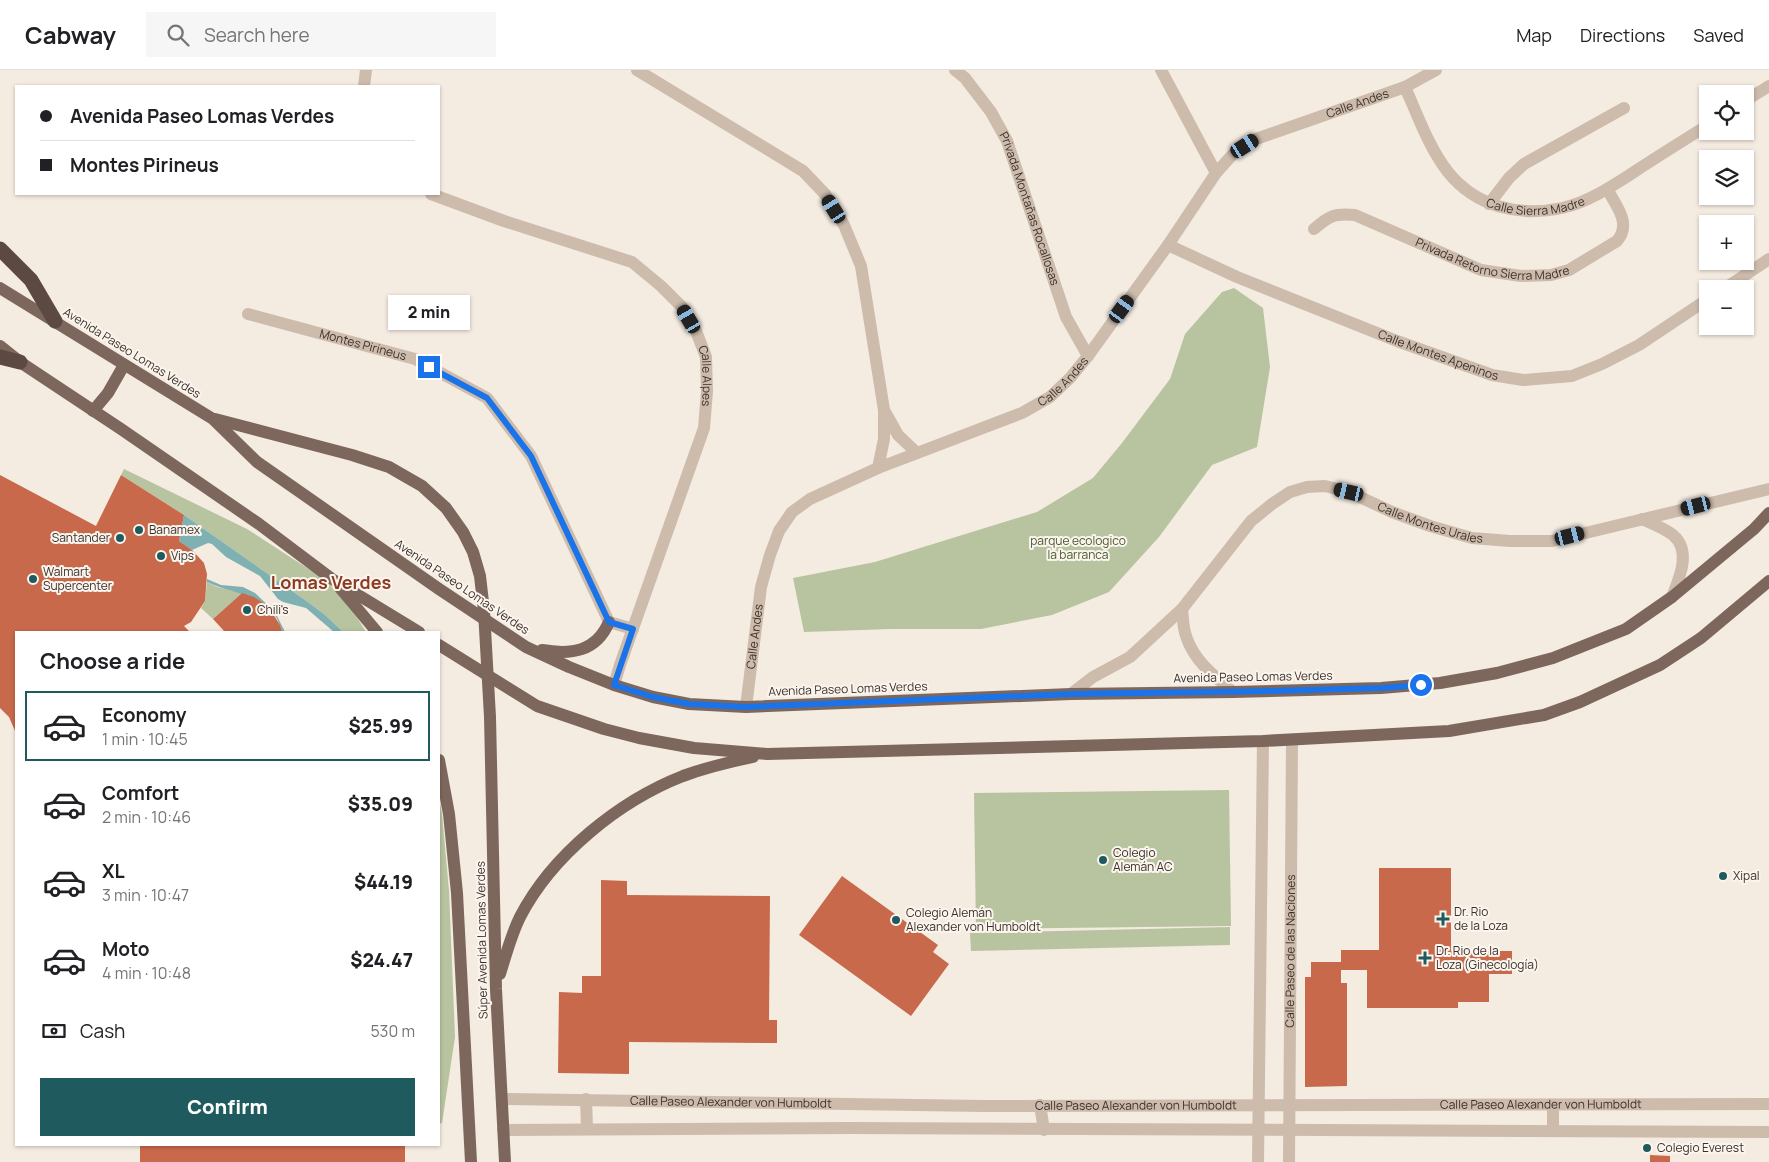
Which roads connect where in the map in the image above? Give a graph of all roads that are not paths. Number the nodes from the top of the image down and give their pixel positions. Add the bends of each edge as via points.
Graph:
1 (366, 70) edge
2 (637, 70) edge
3 (955, 70) edge
4 (1161, 70) edge
5 (1436, 70) edge
6 (364, 85) edge
7 (1769, 86) edge
8 (1405, 87) junction
9 (1754, 95) edge
10 (1624, 108) dead end
11 (1699, 131) edge
12 (1216, 172) junction
13 (1607, 189) junction
14 (434, 195) edge
15 (1489, 204) junction
16 (1314, 230) dead end
17 (1168, 246) junction
18 (0, 249) edge
19 (1769, 259) edge
20 (1738, 280) edge
21 (0, 288) edge
22 (1699, 305) edge
23 (248, 314) dead end
24 (55, 321) junction
25 (0, 346) edge
26 (1088, 356) junction
27 (0, 357) edge
28 (20, 362) junction
29 (124, 365) junction
30 (884, 410) junction
31 (93, 411) junction
32 (213, 419) junction
33 (917, 454) junction
34 (878, 468) junction
35 (1769, 489) edge
36 (1769, 513) edge
37 (1642, 519) junction
38 (332, 579) junction
39 (1769, 581) edge
40 (1672, 597) junction
41 (1182, 609) junction
42 (609, 622) junction
43 (633, 629) junction
44 (376, 631) edge
45 (417, 631) edge
46 (440, 645) edge
47 (526, 647) junction
48 (614, 685) junction
49 (1233, 692) junction
50 (1071, 694) junction
51 (746, 707) junction
52 (1292, 740) junction
53 (1263, 741) junction
54 (767, 754) junction
55 (440, 765) edge
56 (496, 989) junction
57 (502, 1099) junction
58 (586, 1099) junction
59 (1259, 1104) junction
60 (1289, 1104) junction
61 (1553, 1104) junction
62 (1769, 1104) edge
63 (1040, 1105) junction
64 (587, 1128) junction
65 (1259, 1129) junction
66 (1290, 1129) junction
67 (503, 1130) junction
68 (1044, 1130) junction
69 (1553, 1131) junction
70 (1769, 1132) edge
71 (472, 1162) edge
72 (505, 1162) edge
73 (1258, 1162) edge
74 (1289, 1162) edge

1 - 6 street
2 - 30 street via 803,171 825,194 844,225 861,266
3 - 26 street, Privada Montañas Rocallosas via 986,106 1007,141 1066,317
4 - 12 street
5 - 8 street, Calle Andes
7 - 9 street
8 - 12 street, Calle Andes via 1256,139 1234,153
8 - 15 street, Calle Sierra Madre via 1432,147 1448,172 1473,196
10 - 15 street via 1524,164
11 - 13 street, Calle Sierra Madre
12 - 17 street, Calle Andes
13 - 15 street, Calle Sierra Madre via 1562,208 1522,212
13 - 16 street, Privada Retorno Sierra Madre via 1622,216 1622,234 1617,241 1568,270 1551,274 1521,276 1482,270 1354,215 1328,217
14 - 43 street, Calle Alpes via 632,262 682,307 696,331 706,357 704,428
17 - 22 street, Calle Montes Apeninos via 1397,341 1492,375 1523,380 1572,376 1602,364 1639,345
17 - 26 street, Calle Andes
18 - 24 highway via 32,280
19 - 20 street
21 - 24 main road, Avenida Paseo Lomas Verdes
23 - 42 street, Montes Pirineus via 415,359 487,398 531,456
24 - 29 main road, Avenida Paseo Lomas Verdes
25 - 28 main road
26 - 33 street, Calle Andes via 1050,396 1022,413
27 - 28 highway
28 - 31 main road
29 - 31 main road via 108,394
29 - 32 main road, Avenida Paseo Lomas Verdes
30 - 33 street via 898,435
30 - 34 street via 884,439
31 - 38 main road via 259,524
32 - 47 main road, Avenida Paseo Lomas Verdes via 258,462
32 - 56 main road, Súper Avenida Lomas Verdes via 388,467 422,486 446,508 473,552 484,611 490,717
33 - 34 street, Calle Andes
34 - 51 street, Calle Andes via 810,499 792,512 779,531 761,587
35 - 37 street, Calle Montes Urales
36 - 40 main road, Avenida Paseo Lomas Verdes
37 - 40 street via 1675,537 1682,549 1683,569
37 - 41 street, Calle Montes Urales via 1552,541 1472,538 1399,515 1349,492 1325,486 1308,487 1290,492 1251,520
38 - 44 main road
38 - 45 main road
39 - 52 main road via 1700,638 1660,665 1544,715 1449,731
40 - 49 main road, Avenida Paseo Lomas Verdes via 1626,629 1554,658 1497,673 1440,683 1381,688
41 - 49 street via 1185,635 1194,655
41 - 50 street, Calle Montes Urales via 1130,657 1093,677
42 - 43 street
42 - 47 main road via 593,644 574,652
43 - 48 street, Calle Alpes
46 - 54 main road via 536,706 639,738 694,748
47 - 48 main road, Avenida Paseo Lomas Verdes
48 - 51 main road, Avenida Paseo Lomas Verdes via 689,704
49 - 50 main road, Avenida Paseo Lomas Verdes
50 - 51 main road, Avenida Paseo Lomas Verdes
52 - 53 main road
52 - 60 street, Calle Paseo de las Naciones
53 - 54 main road
53 - 59 street
54 - 56 main road via 683,776 632,802 600,824 565,855 537,889 519,918
55 - 71 main road, Súper Avenida Lomas Verdes via 449,814 457,893
56 - 57 main road, Súper Avenida Lomas Verdes
57 - 58 street, Calle Paseo Alexander von Humboldt
57 - 67 main road, Súper Avenida Lomas Verdes
58 - 63 street, Calle Paseo Alexander von Humboldt
58 - 64 street
59 - 60 street, Calle Paseo Alexander von Humboldt
59 - 63 street, Calle Paseo Alexander von Humboldt
59 - 65 street
60 - 61 street, Calle Paseo Alexander von Humboldt
60 - 66 street, Calle Paseo de las Naciones
61 - 62 street, Calle Paseo Alexander von Humboldt
61 - 69 street
63 - 68 street
64 - 67 street, Calle Paseo Alexander von Humboldt
64 - 68 street, Calle Paseo Alexander von Humboldt
65 - 66 street, Calle Paseo Alexander von Humboldt
65 - 68 street, Calle Paseo Alexander von Humboldt
65 - 73 street
66 - 69 street, Calle Paseo Alexander von Humboldt
66 - 74 street, Calle Paseo de las Naciones
67 - 72 main road, Súper Avenida Lomas Verdes
69 - 70 street, Calle Paseo Alexander von Humboldt

